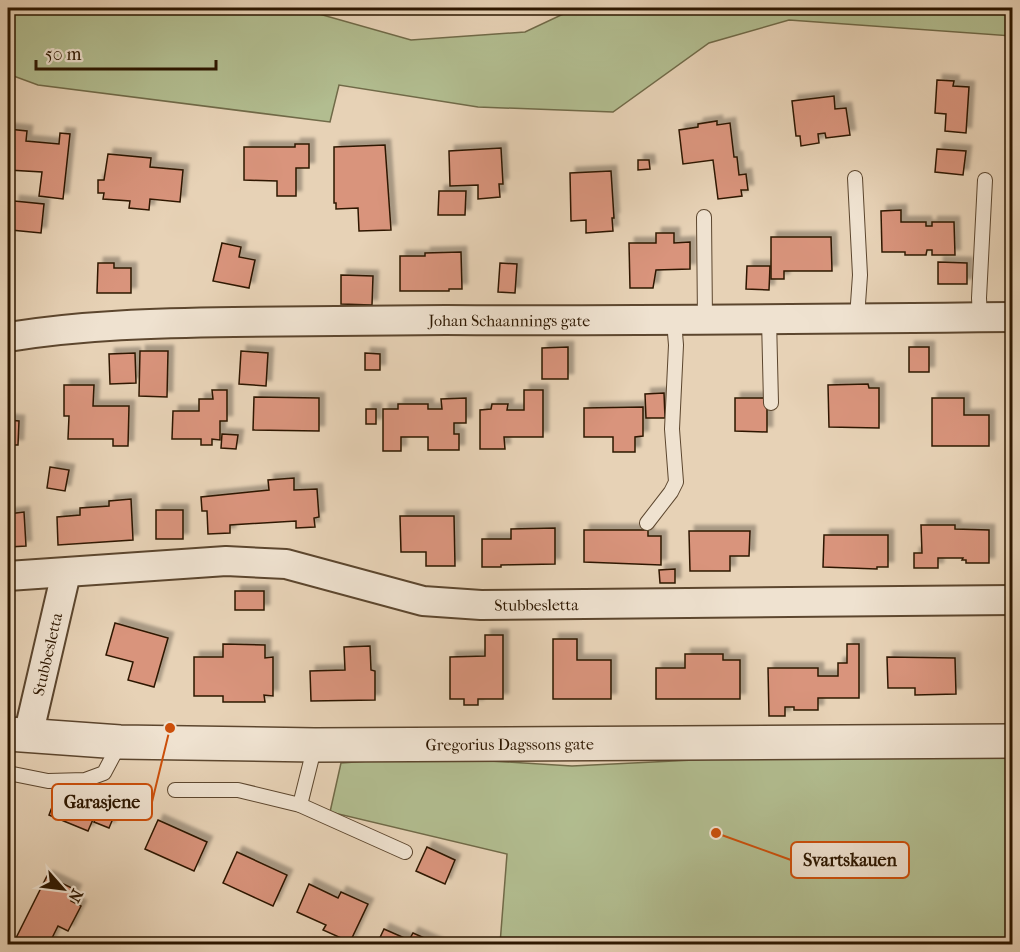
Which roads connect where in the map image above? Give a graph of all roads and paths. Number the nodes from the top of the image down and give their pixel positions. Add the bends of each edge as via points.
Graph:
1 (855, 178) dead end
2 (985, 180) dead end
3 (704, 218) dead end
4 (1012, 317) edge
5 (858, 318) junction
6 (980, 318) junction
7 (769, 319) junction
8 (705, 320) junction
9 (674, 321) junction
10 (8, 337) edge
11 (771, 404) dead end
12 (646, 523) dead end
13 (66, 573) junction
14 (8, 576) edge
15 (1012, 600) edge
16 (18, 735) edge
17 (1012, 741) edge
18 (120, 742) junction
19 (315, 745) junction
20 (8, 773) edge
21 (175, 790) dead end
22 (300, 805) junction
23 (405, 852) dead end

1 - 5 lane
2 - 6 lane
3 - 8 lane
4 - 6 street, Johan Schaannings gate
5 - 6 street, Johan Schaannings gate
5 - 7 street, Johan Schaannings gate
7 - 8 street, Johan Schaannings gate
7 - 11 lane
8 - 9 street, Johan Schaannings gate
9 - 10 street, Johan Schaannings gate via 177,323
9 - 12 lane via 672,429 676,482
13 - 14 street, Stubbesletta
13 - 15 street, Stubbesletta via 226,561 286,564 423,601 481,605
13 - 16 street, Stubbesletta
16 - 18 street, Gregorius Dagssons gate
17 - 19 street, Gregorius Dagssons gate
18 - 19 street, Gregorius Dagssons gate
18 - 20 lane via 104,773 85,780 48,781
19 - 22 lane
21 - 22 lane via 238,790
22 - 23 lane

